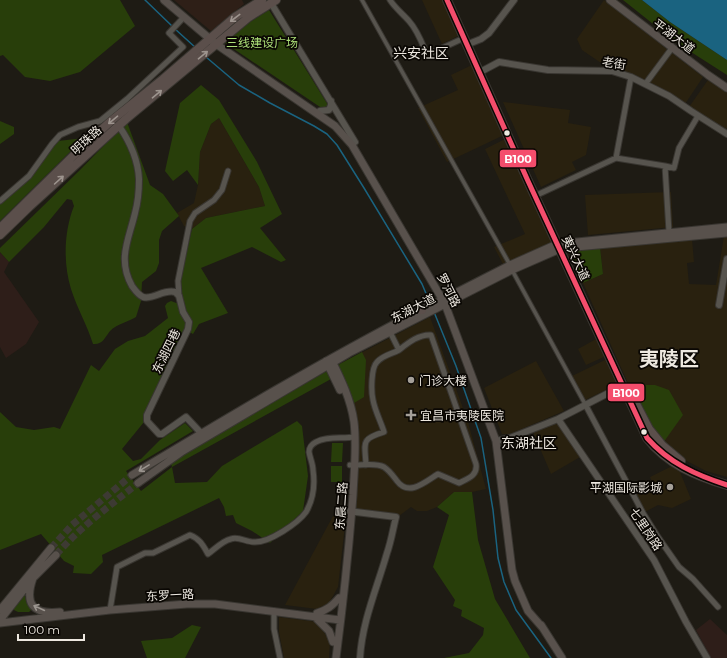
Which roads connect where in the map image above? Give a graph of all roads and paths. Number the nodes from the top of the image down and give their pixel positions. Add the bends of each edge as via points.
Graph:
1 (164, 0) edge
2 (262, 0) edge
3 (362, 0) edge
4 (390, 0) edge
5 (447, 0) edge
6 (453, 0) edge
7 (514, 0) edge
8 (610, 0) edge
9 (616, 0) edge
10 (274, 1) edge
11 (184, 17) junction
12 (464, 38) junction
13 (215, 41) junction
14 (472, 43) junction
15 (672, 48) junction
16 (188, 62) junction
17 (484, 70) junction
18 (631, 77) junction
19 (727, 82) edge
20 (646, 84) junction
21 (727, 88) edge
22 (331, 101) junction
23 (320, 111) junction
24 (698, 116) junction
25 (120, 126) junction
26 (727, 134) edge
27 (355, 142) junction
28 (616, 158) junction
29 (665, 166) junction
30 (228, 171) dead end
31 (539, 194) junction
32 (0, 201) edge
33 (727, 226) edge
34 (0, 228) edge
35 (669, 232) junction
36 (727, 233) edge
37 (0, 235) edge
38 (561, 246) junction
39 (727, 259) edge
40 (511, 268) junction
41 (179, 296) junction
42 (446, 301) junction
43 (719, 305) dead end
44 (422, 312) junction
45 (390, 332) junction
46 (399, 350) junction
47 (329, 362) junction
48 (622, 386) junction
49 (584, 404) junction
50 (558, 418) junction
51 (201, 433) junction
52 (352, 438) junction
53 (498, 440) junction
54 (352, 465) junction
55 (366, 465) junction
56 (132, 476) tunnel mouth
57 (727, 481) edge
58 (138, 482) tunnel mouth
59 (727, 484) edge
60 (350, 511) junction
61 (51, 548) tunnel mouth
62 (56, 555) tunnel mouth
63 (34, 578) junction
64 (339, 598) junction
65 (718, 607) dead end
66 (110, 608) junction
67 (0, 610) edge
68 (274, 612) junction
69 (317, 615) junction
70 (339, 618) junction
71 (0, 620) edge
72 (0, 623) edge
73 (334, 642) junction
74 (280, 658) edge
75 (332, 658) edge
76 (336, 658) edge
77 (360, 658) edge
78 (562, 658) edge
79 (707, 658) edge

1 - 11 main road, 罗河路
2 -> 13 main road via 235,17
3 - 40 street
4 - 12 street via 410,22 427,55
5 - 12 main road, 夷兴大道
6 - 14 main road, 夷兴大道
7 - 14 street via 489,33
8 - 15 main road, 平湖大道
9 - 19 main road, 平湖大道
10 - 13 main road
10 - 22 street, 罗河路
11 - 13 main road, 罗河路
11 - 32 street via 169,33 183,47 100,121 60,135 29,176
12 - 38 main road, 夷兴大道
13 - 16 main road
13 - 23 main road, 罗河路
13 - 42 main road, 罗河路 via 344,135
14 - 17 main road, 夷兴大道
15 - 20 street
15 - 21 main road, 平湖大道
25 -> 16 main road, 明珠路
16 -> 34 main road, 明珠路 via 112,120
17 - 18 street, 老街 via 499,62 548,70 612,71
17 - 31 main road, 夷兴大道
18 - 20 street, 老街
18 - 28 street
20 - 24 street, 老街
22 - 23 street via 329,110
22 - 27 street, 罗河路
23 - 27 main road, 罗河路 via 337,123
24 - 26 street, 老街
24 - 29 street via 679,148 674,168
37 -> 25 main road, 明珠路
25 - 41 street via 133,150 139,179 137,205 124,252 128,277 142,296 149,298 171,291
27 - 42 main road, 罗河路
28 - 29 street
28 - 31 street
29 - 35 street
30 - 41 street via 222,190 214,200 195,213 190,221 178,281
31 - 38 main road, 夷兴大道
33 - 35 main road, 东湖大道
35 - 38 main road, 东湖大道
36 - 38 main road, 东湖大道
38 - 40 main road, 东湖大道
38 - 48 main road, 夷兴大道
38 - 57 main road, 夷兴大道 via 649,429 662,445 682,462 703,474
39 - 43 street
40 - 42 main road, 东湖大道
40 - 49 street
41 - 51 street, 东湖四巷 via 190,326 147,415 147,421 162,434 186,417
42 - 44 main road, 东湖大道
42 - 53 main road, 罗河路
44 - 45 main road, 东湖大道
44 - 47 main road, 东湖大道 via 358,343
45 - 46 street
45 - 47 main road, 东湖大道
46 - 55 street via 378,361 373,368 373,400 384,432 367,439
46 - 55 street via 415,339 427,334 432,335 476,464 476,471 472,477 459,483 438,474 412,489 402,486 385,468
47 - 51 main road, 东湖大道
47 - 52 main road, 东晨二路 via 344,399
47 - 58 main road, 东湖大道 via 183,451
48 - 49 street
48 - 59 main road, 夷兴大道 via 642,429 655,448 690,472
49 - 50 street
49 - 65 street via 658,537 679,567
50 - 53 street via 510,438
50 - 79 street, 七里岗路 via 654,560
51 -> 56 main road, 东湖大道
52 - 54 main road, 东晨二路
52 - 66 street via 331,438 316,442 312,446 309,451 314,471 312,499 306,512 291,526 257,543 231,538 208,554 202,542 190,535 153,553 145,553 118,567
53 - 78 main road, 罗河路 via 515,581 528,611
54 - 55 street
54 - 60 main road, 东晨二路
60 - 64 main road, 东晨二路
60 - 70 main road, 东晨二路
60 - 77 street via 396,517 366,624
61 - 67 main road
62 - 63 main road
66 -> 63 main road, 东罗一路 via 51,613 37,609 29,597
63 - 71 main road
64 - 69 main road
64 - 70 main road, 东晨二路
66 - 68 main road, 东罗一路 via 215,604
66 - 69 main road, 东罗一路 via 164,601 215,600
66 - 72 main road, 东罗一路
68 - 69 main road, 东罗一路
68 - 74 street via 274,629
69 - 70 main road, 东罗一路
69 - 73 main road
70 - 73 main road, 东晨二路
70 - 76 main road, 东晨二路
73 - 75 main road, 东晨二路

